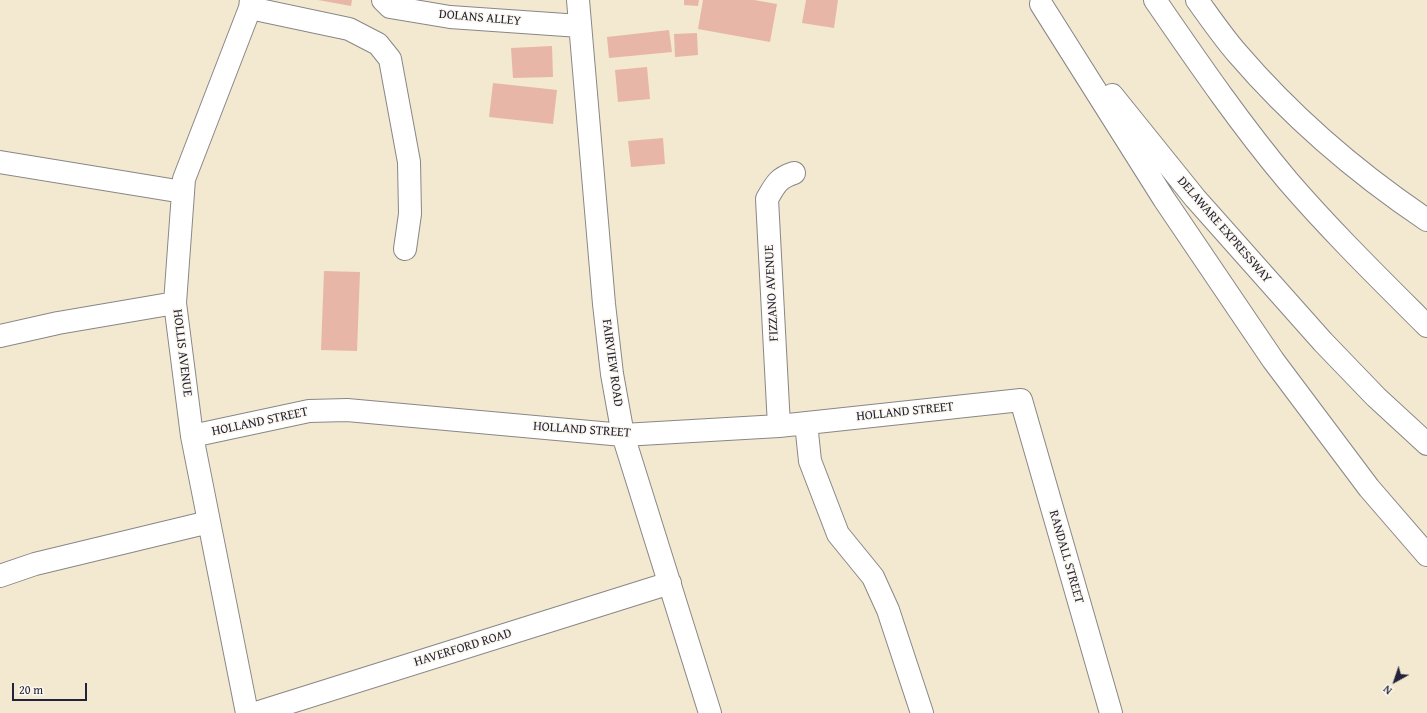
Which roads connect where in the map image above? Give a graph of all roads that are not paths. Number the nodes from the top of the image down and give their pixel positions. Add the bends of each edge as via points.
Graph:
1 (383, 0) edge
2 (578, 0) edge
3 (1155, 0) edge
4 (1197, 0) edge
5 (1039, 2) edge
6 (251, 4) edge
7 (580, 26) junction
8 (0, 162) edge
9 (794, 173) dead end
10 (183, 192) junction
11 (1427, 220) edge
12 (406, 249) dead end
13 (175, 303) junction
14 (1427, 326) edge
15 (0, 336) edge
16 (1021, 400) joint
17 (806, 423) junction
18 (779, 426) junction
19 (623, 435) junction
20 (192, 436) junction
21 (1427, 444) edge
22 (209, 522) junction
23 (1427, 555) edge
24 (0, 576) edge
25 (670, 583) junction
26 (247, 713) edge
27 (256, 713) edge
28 (710, 713) edge
29 (922, 713) edge
30 (1111, 713) edge

1 - 7 main road, DOLANS ALLEY via 390,7 450,17
2 - 7 main road, FAIRVIEW ROAD
3 - 14 main road via 1250,133 1288,181
4 - 11 main road via 1237,53 1293,112 1359,170
5 - 21 main road, DELAWARE EXPRESSWAY via 1195,198 1323,342 1376,397
5 - 23 main road via 1164,199 1273,360 1369,488
6 - 10 main road, HOLLIS AVENUE via 184,179
6 - 12 main road via 349,28 378,44 390,59 409,162 410,214
7 - 19 main road, FAIRVIEW ROAD via 605,312 612,374
8 - 10 main road
9 - 18 main road, FIZZANO AVENUE via 775,184 767,199
10 - 13 main road, HOLLIS AVENUE
13 - 15 main road via 58,323
13 - 20 main road, HOLLIS AVENUE
16 - 17 main road, HOLLAND STREET
16 - 30 main road, RANDALL STREET
17 - 18 main road, HOLLAND STREET
17 - 29 main road via 810,461 838,534 873,577 888,610
18 - 19 main road, HOLLAND STREET
19 - 20 main road, HOLLAND STREET via 347,410 309,411
19 - 25 main road, FAIRVIEW ROAD
20 - 22 main road, HOLLIS AVENUE
22 - 24 main road via 35,564
22 - 26 main road, HOLLIS AVENUE
25 - 27 main road, HAVERFORD ROAD
25 - 28 main road, FAIRVIEW ROAD

